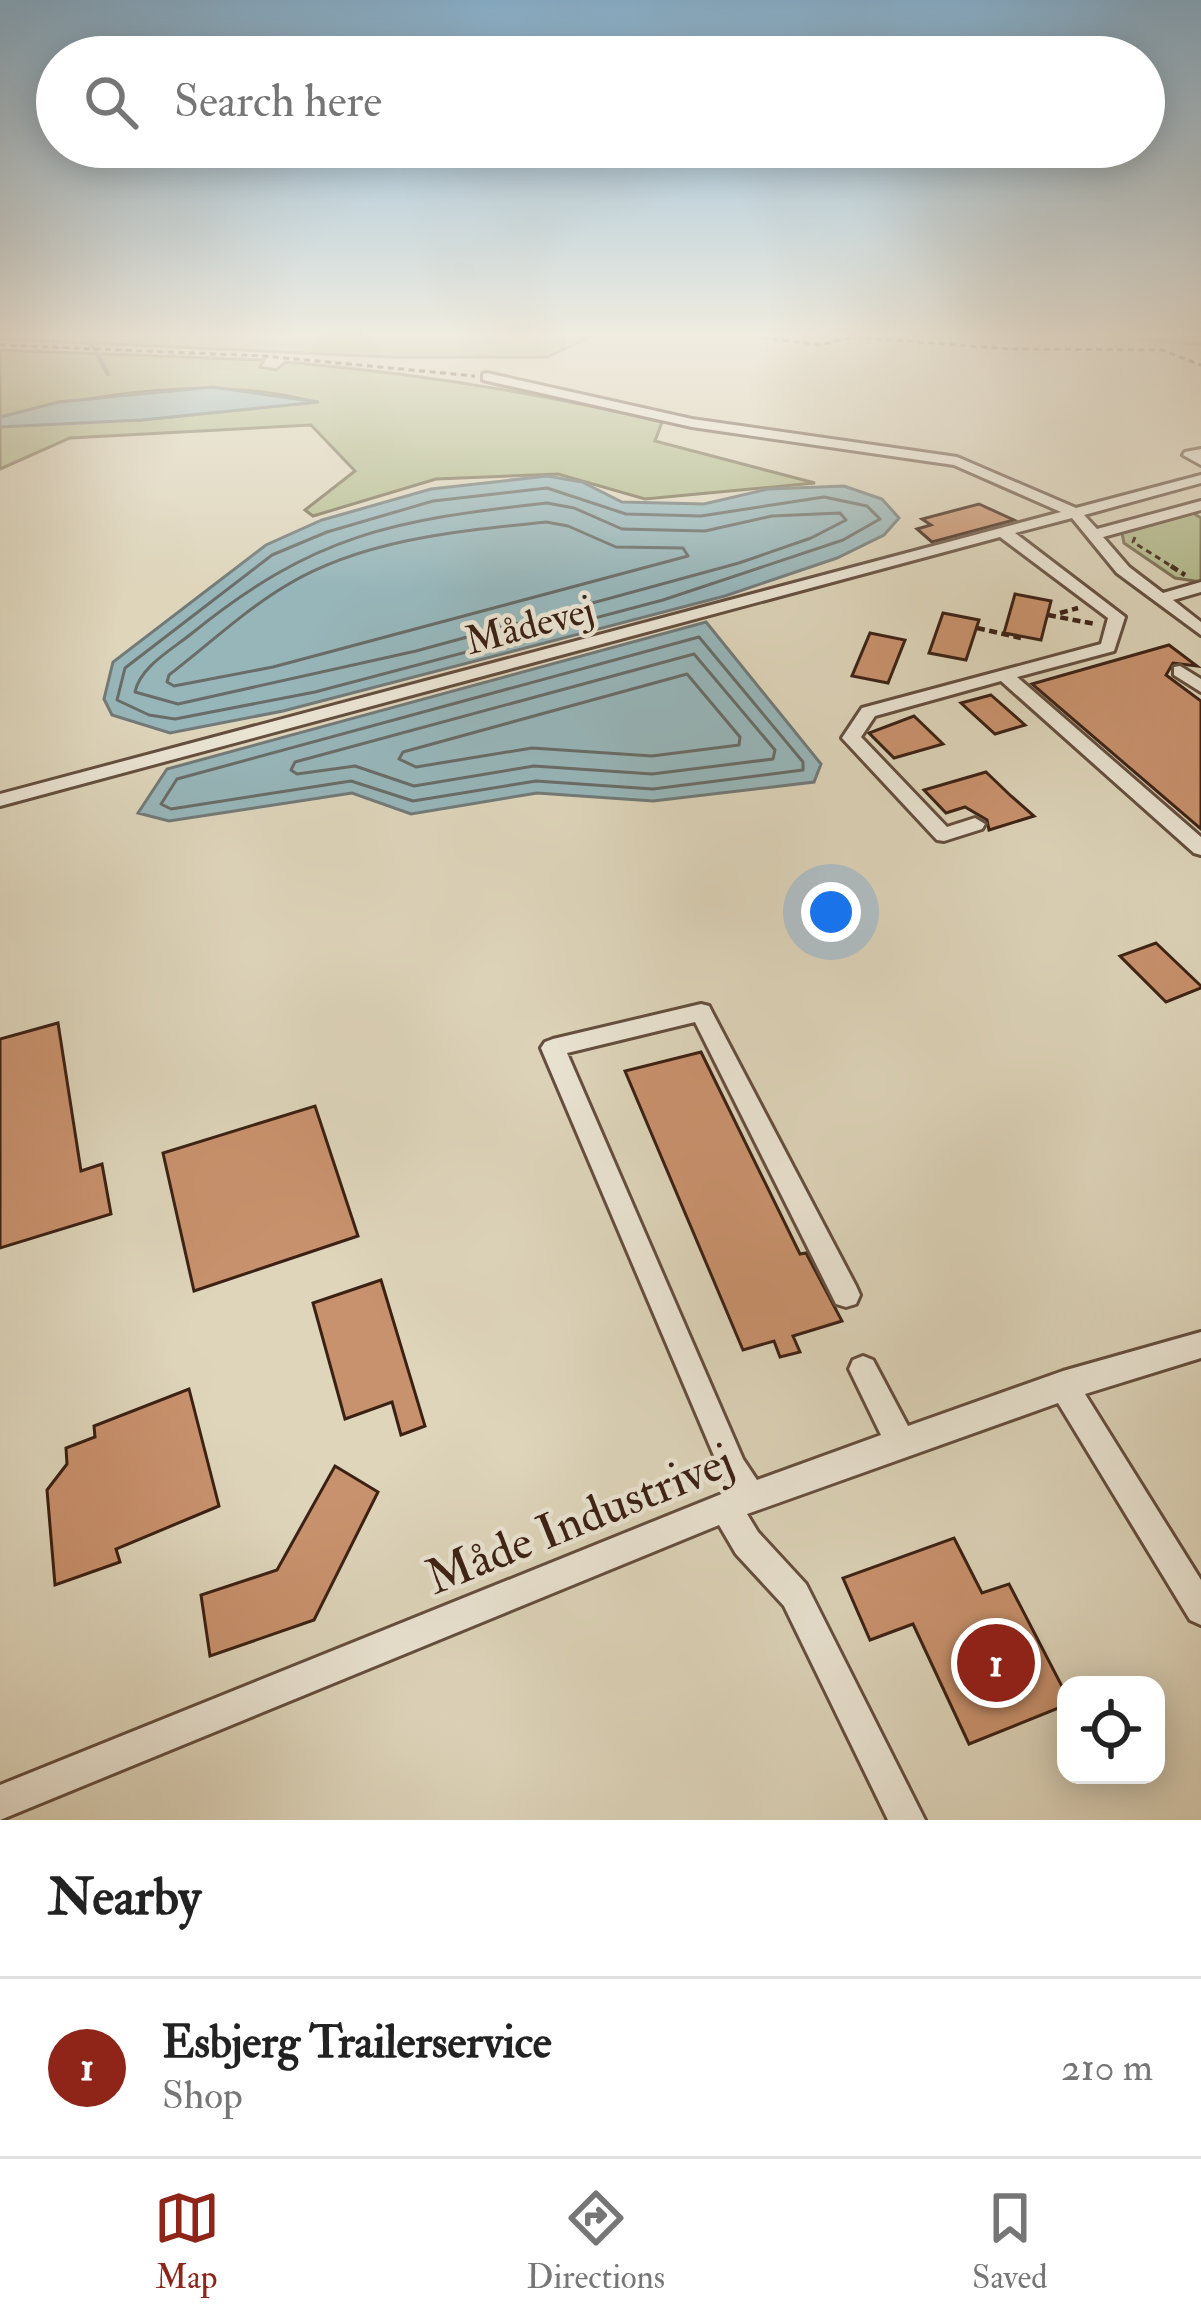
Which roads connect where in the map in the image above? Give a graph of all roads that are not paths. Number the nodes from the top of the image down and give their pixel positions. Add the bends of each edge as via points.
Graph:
1 (669, 418) edge
2 (1196, 485) edge
3 (1201, 505) edge
4 (1075, 512) junction
5 (1003, 532) junction
6 (1096, 534) junction
7 (1198, 584) edge
8 (1160, 599) junction
9 (1201, 630) edge
10 (1180, 670) dead end
11 (1004, 675) junction
12 (1201, 687) edge
13 (0, 800) edge
14 (976, 824) dead end
15 (1201, 848) edge
16 (846, 1295) dead end
17 (1201, 1345) edge
18 (863, 1369) dead end
19 (1063, 1385) junction
20 (902, 1444) junction
21 (740, 1505) junction
22 (1201, 1609) edge
23 (0, 1803) edge
24 (907, 1820) edge

1 - 4 street via 956,461
2 - 4 street, Mådevej
3 - 6 street
4 - 5 street, Mådevej
4 - 6 street
5 - 11 street via 1117,617 1108,647
5 - 13 street, Mådevej
6 - 8 street via 1123,570
7 - 8 street
8 - 9 street
10 - 12 street
11 - 14 street via 868,712 851,738 944,835
11 - 15 street
16 - 21 street via 701,1012 553,1048 732,1468
17 - 19 street, Måde Industrivej
18 - 20 street
19 - 20 street, Måde Industrivej
19 - 22 street
20 - 21 street, Måde Industrivej
21 - 23 street, Måde Industrivej
21 - 24 street via 747,1543 795,1595

